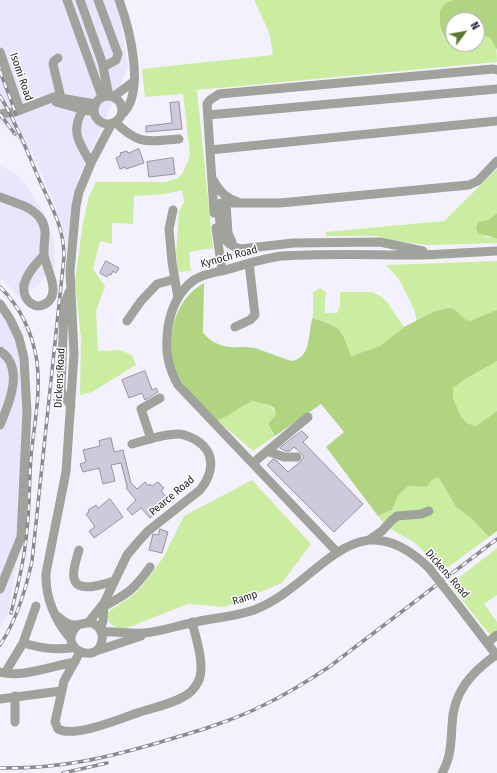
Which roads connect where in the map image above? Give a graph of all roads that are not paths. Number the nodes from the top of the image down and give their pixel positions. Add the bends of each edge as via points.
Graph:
1 (67, 0) edge
2 (80, 0) edge
3 (98, 0) edge
4 (122, 0) edge
5 (0, 52) edge
6 (58, 58) dead end
7 (103, 67) junction
8 (497, 70) edge
9 (133, 82) junction
10 (497, 89) edge
11 (108, 96) junction
12 (61, 98) junction
13 (49, 99) junction
14 (94, 108) junction
15 (20, 110) junction
16 (83, 110) junction
17 (0, 114) edge
18 (208, 115) junction
19 (116, 120) junction
20 (497, 121) edge
21 (101, 122) junction
22 (179, 139) dead end
23 (102, 142) junction
24 (210, 150) junction
25 (497, 161) edge
26 (91, 163) junction
27 (211, 172) junction
28 (0, 197) edge
29 (243, 204) junction
30 (173, 210) dead end
31 (497, 251) edge
32 (430, 254) junction
33 (44, 255) junction
34 (249, 263) junction
35 (222, 271) junction
36 (175, 279) junction
37 (178, 298) junction
38 (0, 304) edge
39 (128, 321) dead end
40 (235, 327) dead end
41 (0, 351) edge
42 (160, 398) dead end
43 (308, 417) dead end
44 (0, 425) edge
45 (151, 439) junction
46 (132, 444) dead end
47 (267, 451) junction
48 (297, 457) dead end
49 (253, 463) junction
50 (428, 511) dead end
51 (369, 540) junction
52 (79, 550) dead end
53 (337, 552) junction
54 (150, 567) dead end
55 (114, 581) junction
56 (0, 589) edge
57 (104, 605) junction
58 (36, 606) dead end
59 (57, 616) junction
60 (192, 622) junction
61 (88, 623) junction
62 (78, 625) junction
63 (101, 631) junction
64 (145, 633) junction
65 (497, 635) edge
66 (23, 643) junction
67 (487, 643) junction
68 (71, 644) junction
69 (96, 651) junction
70 (80, 652) junction
71 (497, 655) edge
72 (71, 663) junction
73 (3, 673) edge
74 (61, 691) junction
75 (15, 696) junction
76 (0, 699) edge
77 (15, 722) dead end
78 (442, 773) edge

1 - 11 street
2 - 7 street
3 - 7 street via 118,54 116,60
4 - 9 street via 133,54
5 - 15 street, Isomi Road
6 - 12 street via 53,64
7 - 11 street
8 - 18 street via 219,94 207,104
9 - 11 street
9 - 19 street via 132,101
10 - 18 street
11 - 14 street via 99,98
11 - 19 street via 117,99 122,106
12 - 13 street
12 - 14 street
13 - 15 street
13 - 16 street
14 - 16 street
14 - 21 street
15 - 17 street
16 - 26 street via 77,121 76,130
18 - 24 street
19 - 21 street via 106,124
19 - 22 street via 130,135 141,140
19 - 23 street
20 - 24 street
21 - 23 street
23 - 26 street
24 - 27 street
25 - 29 street via 478,181 469,185 280,203
26 - 59 street, Dickens Road via 76,206 70,258 70,290 66,297 64,312 61,388 71,406 66,472 45,584 48,598
27 - 29 street via 221,192
27 - 35 street via 217,246
28 - 33 street via 32,210 41,219 46,235
29 - 32 street via 226,204 228,233 234,244 241,249 293,243 380,242
30 - 36 street via 169,228
31 - 32 street, Kynoch Road
32 - 34 street, Kynoch Road via 281,256
33 - 33 street via 49,267 53,293 50,300 38,305 28,301 24,295 24,285 28,274
34 - 35 street, Kynoch Road
34 - 40 street via 255,315
35 - 37 street, Kynoch Road via 195,280
36 - 37 street
36 - 39 street via 157,284 141,301
37 - 49 street, Kynoch Road via 171,313 166,339 167,358 172,373 186,394
38 - 56 street via 19,338 24,358 27,412 21,537
41 - 44 street via 9,361 13,373 12,389
42 - 45 street via 141,409
43 - 47 street
45 - 46 street, Pearce Road
45 - 55 street, Pearce Road via 172,434 188,436 203,445 212,460 211,468 200,490 148,531 138,542 127,555
47 - 48 street via 284,457
47 - 49 street
49 - 53 street, Kynoch Road
50 - 51 street via 397,516
51 - 53 street, Dickens Road via 352,544
51 - 67 street, Dickens Road, bridge via 386,541 404,548 417,557 429,568
52 - 55 street via 74,580 79,586 102,586
53 - 60 street, Ramp via 281,595 254,610
54 - 57 street via 128,593
55 - 57 street, Pearce Road
57 - 61 street, Pearce Road
57 - 63 street, Pearce Road
58 - 66 street
59 - 62 street via 70,624
59 - 68 street, Dickens Road
60 - 64 street, Ramp
60 - 74 street via 201,669 198,682 183,697 128,712 89,728 61,731 55,722
61 - 62 street
61 - 63 street via 97,626
62 - 68 street via 74,629
63 - 64 street, Ramp
63 - 69 street via 102,641
64 - 69 street, Ramp via 132,640
65 - 67 street
66 - 68 street via 55,650
66 - 73 street
67 - 71 street, Dickens Road
68 - 70 street
68 - 72 street
69 - 70 street
70 - 72 street
71 - 78 street via 471,676 457,699 450,755
72 - 73 street via 25,673
72 - 74 street
74 - 75 street
75 - 76 street
75 - 77 street

